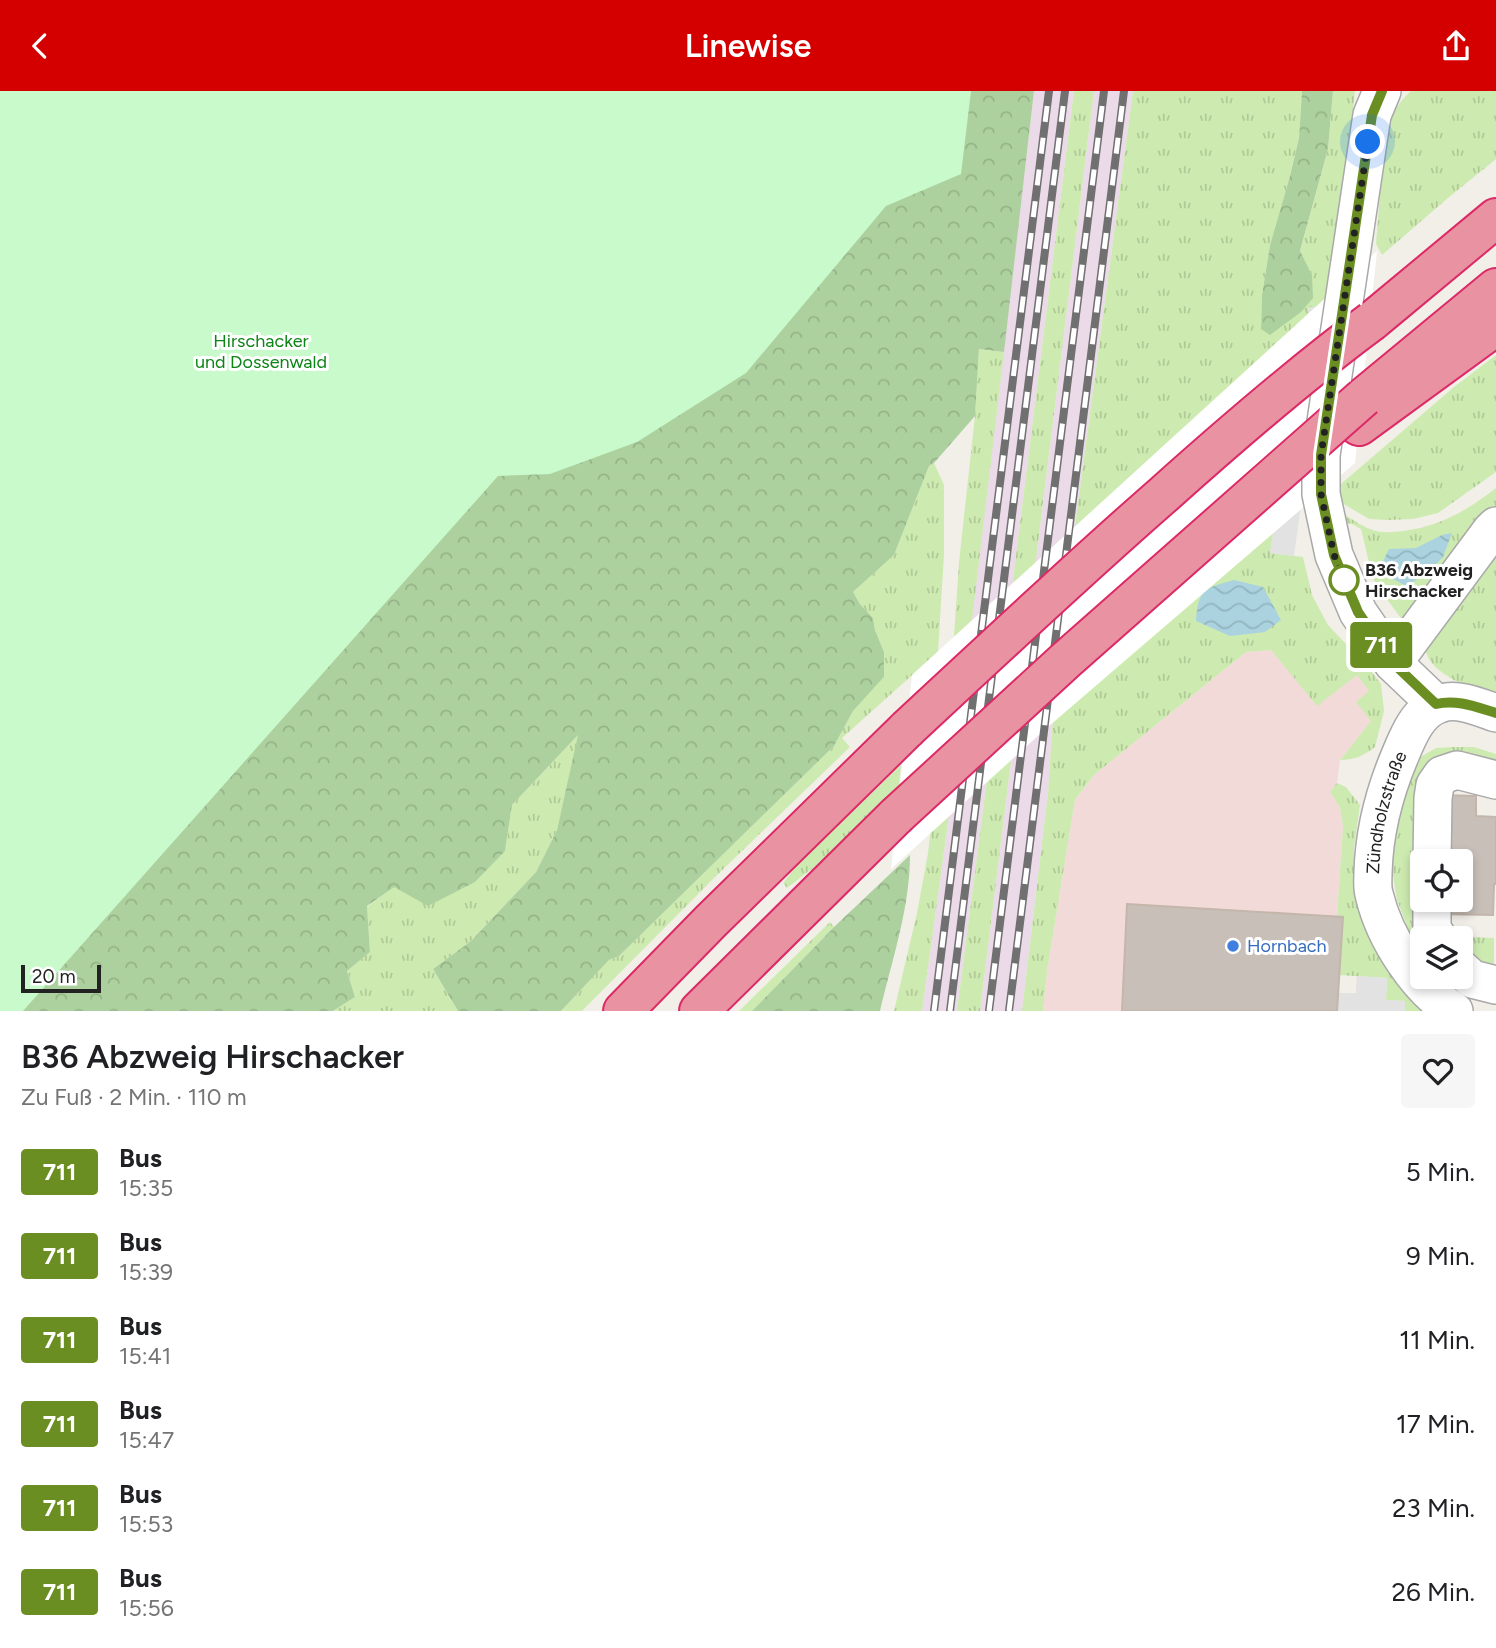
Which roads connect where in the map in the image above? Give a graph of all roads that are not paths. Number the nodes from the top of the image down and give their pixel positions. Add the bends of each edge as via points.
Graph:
1 (1382, 91) edge
2 (1496, 218) edge
3 (1496, 288) edge
4 (1496, 325) edge
5 (1362, 412) junction
6 (1496, 526) edge
7 (1393, 663) junction
8 (1436, 704) junction
9 (1496, 713) edge
10 (1496, 780) edge
11 (1432, 849) edge
12 (1473, 979) edge
13 (1496, 985) edge
14 (623, 1011) edge
15 (699, 1011) edge
16 (1454, 1011) edge

1 - 7 street via 1372,115 1357,212 1321,455 1321,494 1334,555 1358,612
2 - 14 highway, bridge via 1325,356 1080,568 907,729
3 - 5 highway
4 - 5 highway
5 - 15 highway, bridge via 1301,453 1066,660 896,816
6 - 7 street
7 - 8 street
8 - 9 street via 1457,702
8 - 16 street, Zündholzstraße via 1417,722 1390,781 1373,849 1373,892 1388,937 1416,978
10 - 11 street via 1457,770 1442,775 1433,798
12 - 13 street

